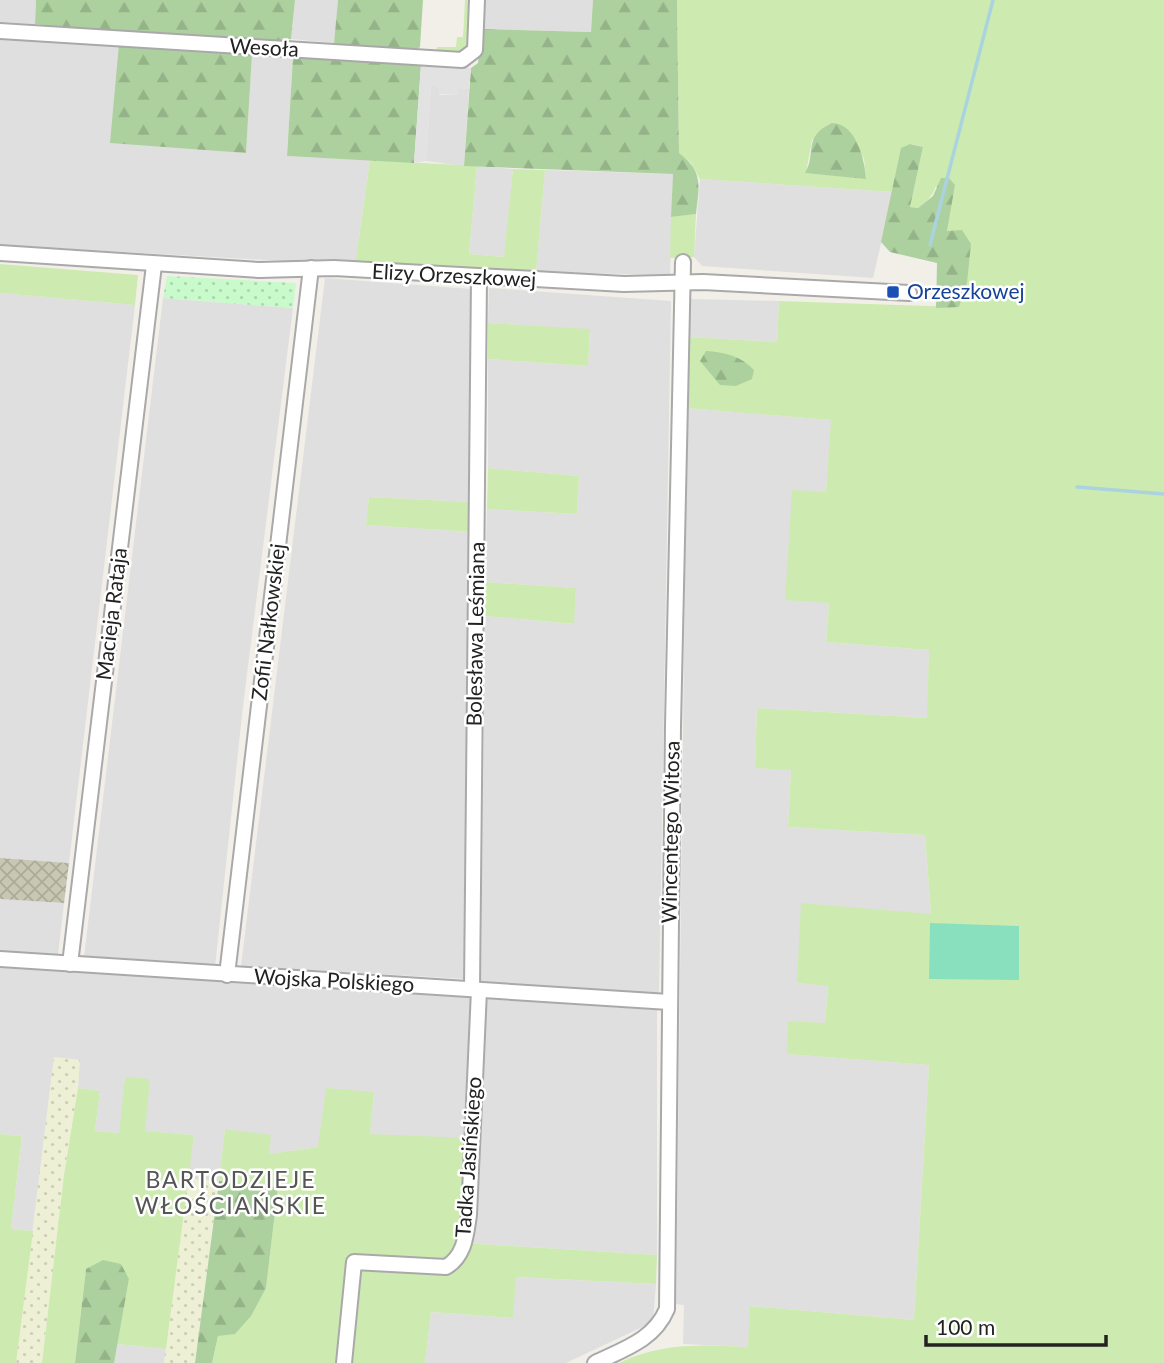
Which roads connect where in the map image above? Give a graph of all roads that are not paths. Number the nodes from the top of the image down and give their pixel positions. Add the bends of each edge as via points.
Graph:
1 (477, 0) edge
2 (0, 31) edge
3 (0, 253) edge
4 (683, 262) dead end
5 (154, 265) junction
6 (311, 268) junction
7 (479, 278) junction
8 (681, 283) junction
9 (909, 293) dead end
10 (0, 959) edge
11 (70, 964) junction
12 (228, 975) junction
13 (476, 989) junction
14 (668, 1002) junction
15 (344, 1363) edge
16 (595, 1363) edge

1 - 2 street, Wesoła via 475,50 461,60
3 - 5 street, Elizy Orzeszkowej
4 - 8 street, Wincentego Witosa
5 - 6 street, Elizy Orzeszkowej
5 - 11 street, Macieja Rataja
6 - 7 street, Elizy Orzeszkowej
6 - 12 street, Zofii Nałkowskiej
7 - 8 street, Elizy Orzeszkowej
7 - 13 street, Bolesława Leśmiana
8 - 9 street, Elizy Orzeszkowej
8 - 14 street, Wincentego Witosa
10 - 11 street, Wojska Polskiego
11 - 12 street, Wojska Polskiego
12 - 13 street, Wojska Polskiego
13 - 14 street, Wojska Polskiego
13 - 15 street, Tadka Jasińskiego via 469,1215 463,1248 446,1267 354,1262
14 - 16 street, Wincentego Witosa via 667,1310 659,1328 640,1342

